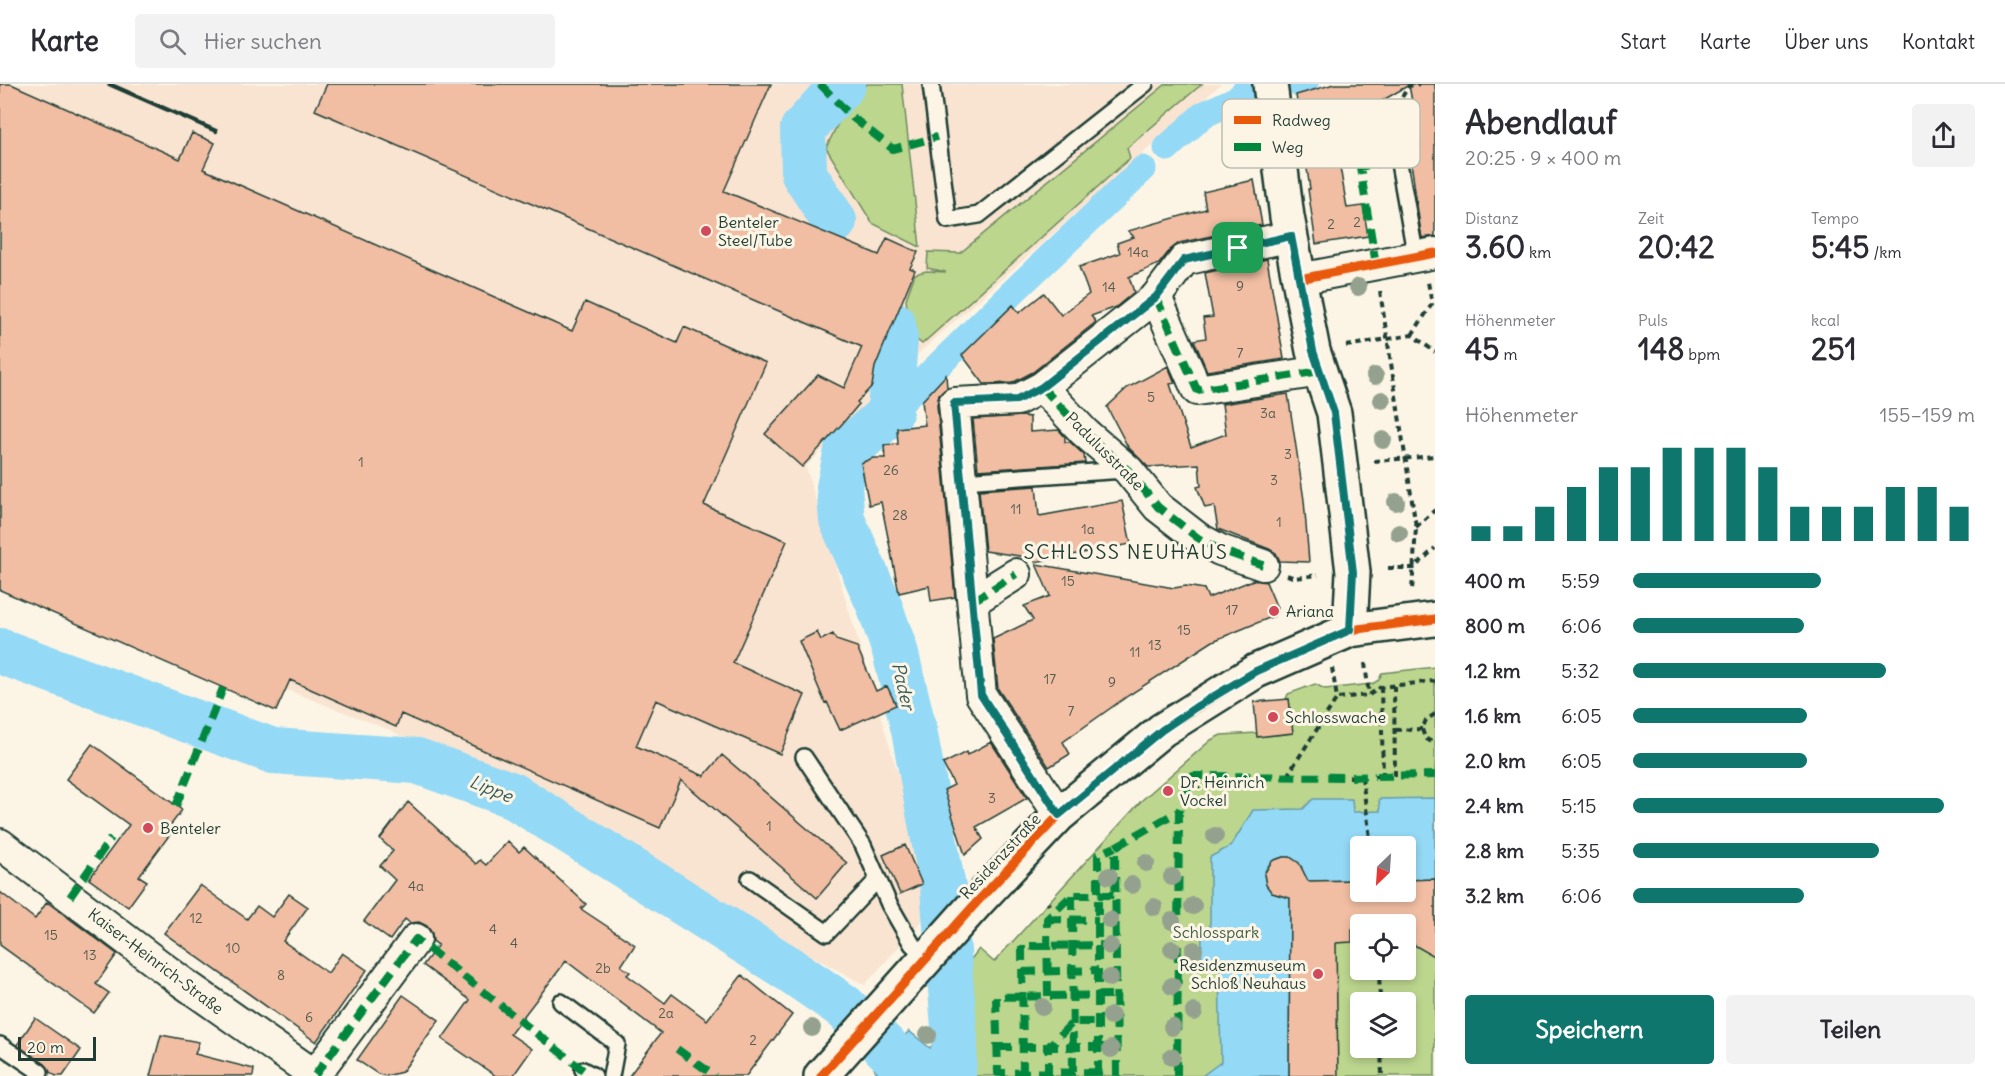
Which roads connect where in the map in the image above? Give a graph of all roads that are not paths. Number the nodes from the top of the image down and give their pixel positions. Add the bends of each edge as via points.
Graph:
1 (931, 84) edge
2 (1145, 84) edge
3 (1270, 84) edge
4 (1272, 99) edge
5 (1282, 168) edge
6 (1403, 168) edge
7 (1291, 236) junction
8 (1425, 256) edge
9 (1299, 279) junction
10 (1156, 297) junction
11 (1321, 371) junction
12 (1042, 387) junction
13 (1128, 470) junction
14 (962, 481) junction
15 (1263, 565) dead end
16 (1016, 574) dead end
17 (973, 601) junction
18 (1435, 620) edge
19 (1350, 630) junction
20 (804, 757) dead end
21 (1059, 815) junction
22 (0, 844) edge
23 (750, 879) dead end
24 (878, 879) junction
25 (416, 939) dead end
26 (930, 954) junction
27 (561, 1002) dead end
28 (0, 1045) edge
29 (831, 1064) edge
30 (40, 1072) dead end
31 (316, 1076) edge
32 (611, 1076) edge

1 - 2 lane via 948,220 979,215
3 - 4 main road
5 - 7 main road
6 - 8 lane
7 - 9 main road
7 - 10 street via 1184,260
8 - 9 street
9 - 11 main road via 1313,351
10 - 11 street via 1197,390
10 - 12 street
11 - 19 main road via 1334,413 1353,572
12 - 13 street, Padulusstraße via 1084,432
12 - 14 street via 1017,400 954,403
13 - 14 lane
13 - 15 street, Padulusstraße via 1158,507 1198,538
14 - 17 street
16 - 17 street
17 - 21 street via 981,695
18 - 19 main road, Residenzstraße
19 - 21 main road, Residenzstraße via 1256,671 1196,707
20 - 24 lane via 863,845
21 - 26 main road, Residenzstraße
22 - 31 street, Kaiser-Heinrich-Straße
23 - 24 lane via 827,933
24 - 26 lane via 912,944
25 - 31 street, Kaiser-Heinrich-Straße
26 - 29 main road, Residenzstraße
27 - 32 lane via 617,1044
28 - 30 lane

